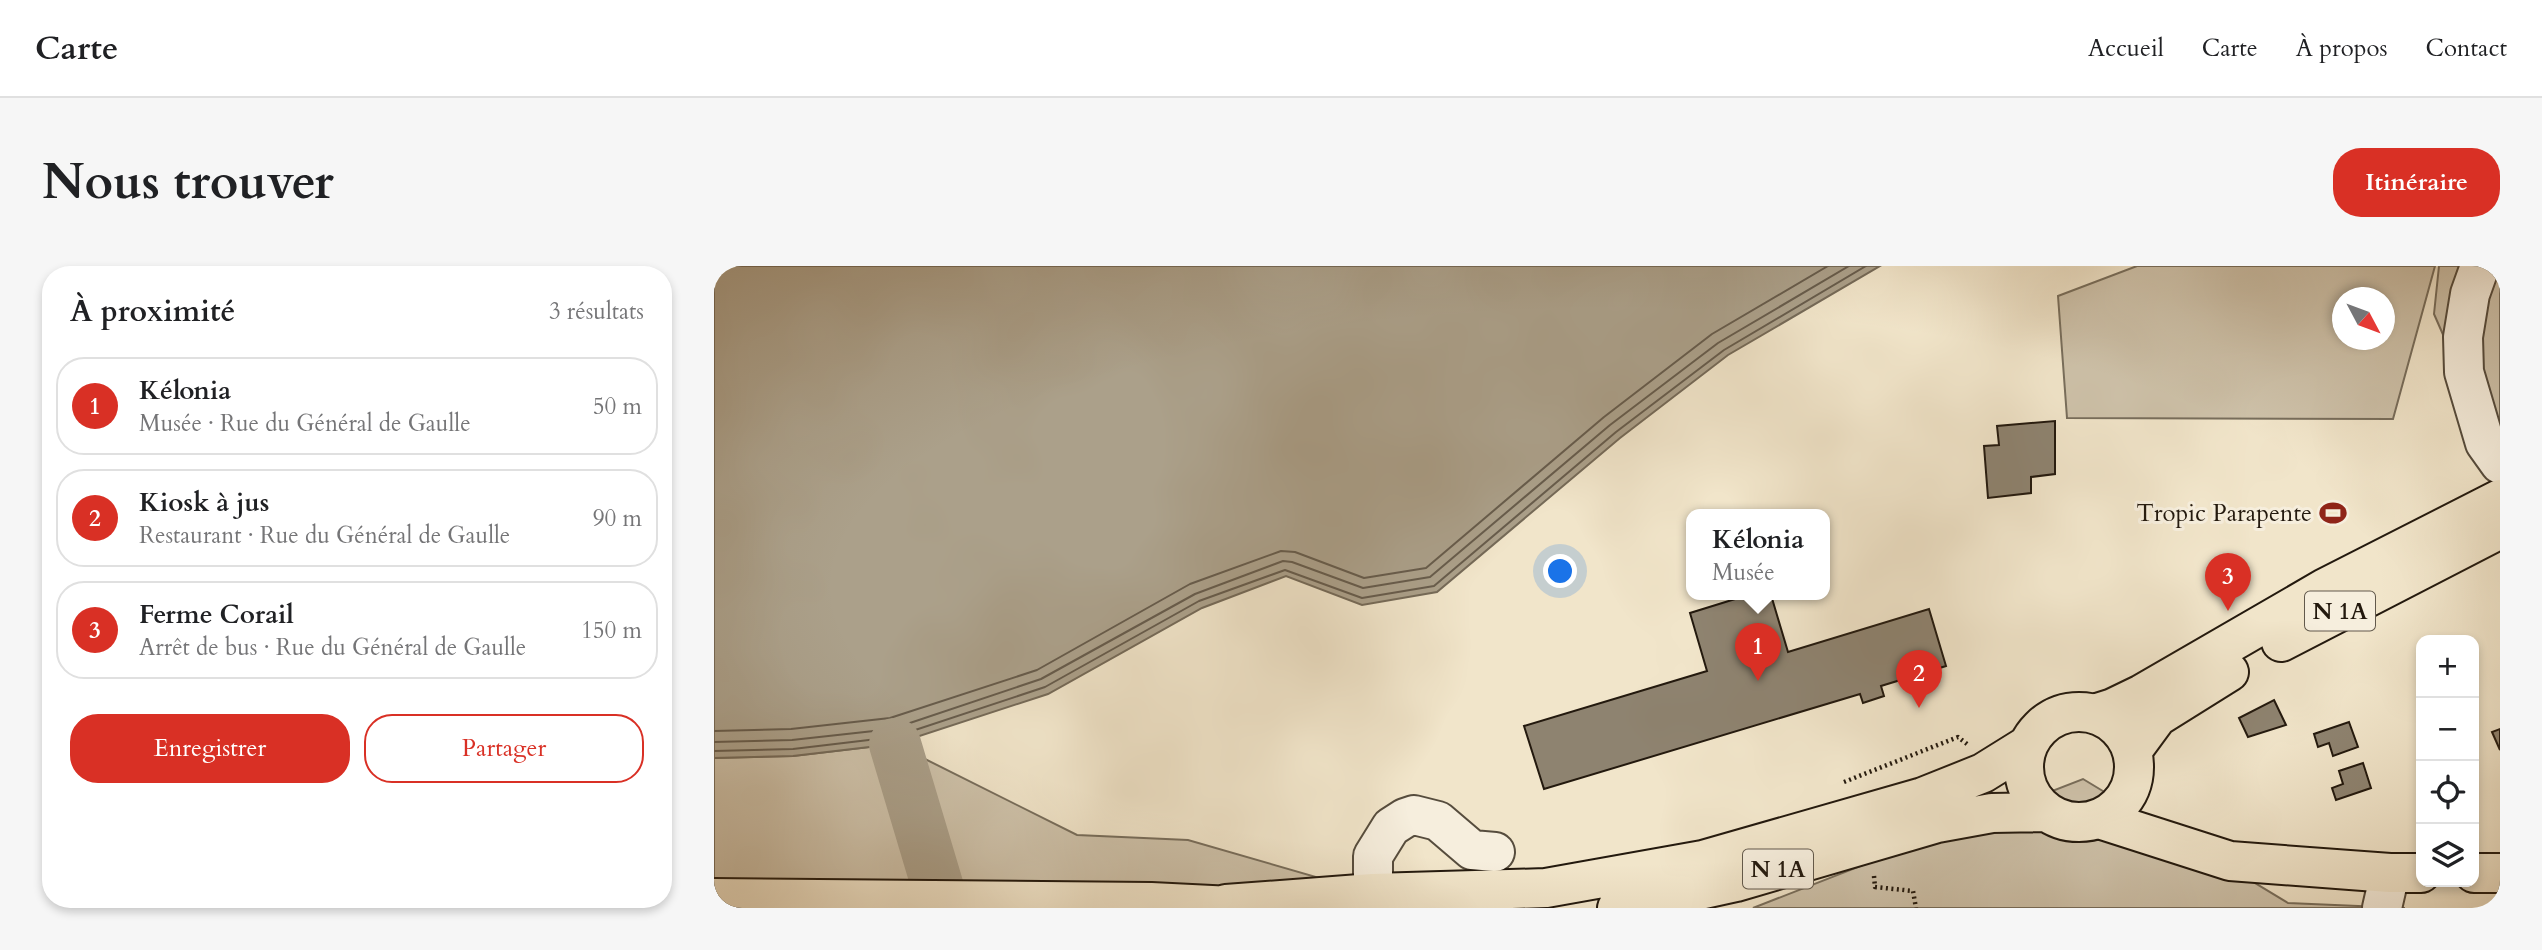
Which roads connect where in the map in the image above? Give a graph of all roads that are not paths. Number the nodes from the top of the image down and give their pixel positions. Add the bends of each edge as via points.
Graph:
1 (2480, 266) edge
2 (2500, 464) edge
3 (2500, 499) edge
4 (2500, 529) edge
5 (2326, 589) junction
6 (2081, 706) junction
7 (2029, 730) junction
8 (2133, 765) junction
9 (2046, 812) junction
10 (2099, 819) junction
11 (1496, 852) dead end
12 (2200, 852) junction
13 (2479, 873) edge
14 (2500, 873) edge
15 (2398, 885) edge
16 (714, 898) edge
17 (1373, 901) edge
18 (1243, 906) edge
19 (1617, 908) edge

1 - 2 lane via 2463,337 2464,372 2485,443
3 - 5 main road, N 1A
4 - 5 main road, N 1A
5 - 6 main road, N 1A via 2113,708
5 - 8 main road, N 1A via 2243,663 2157,717
6 - 7 main road via 2052,718 2038,730
6 - 8 main road via 2119,728 2129,743
7 - 9 main road via 2025,782
7 - 17 main road, N 1A via 1983,773 1923,797 1703,860 1546,888
8 - 10 main road via 2127,795 2115,810
8 - 12 main road via 2140,793
9 - 10 main road via 2080,823
9 - 19 main road, N 1A via 1992,813 1937,823 1737,882
10 - 12 main road
11 - 17 lane via 1472,849 1438,821 1414,815 1405,818 1391,827 1373,856
12 - 15 main road via 2230,861
13 - 14 main road
16 - 18 main road, N 1A
17 - 18 main road, N 1A

